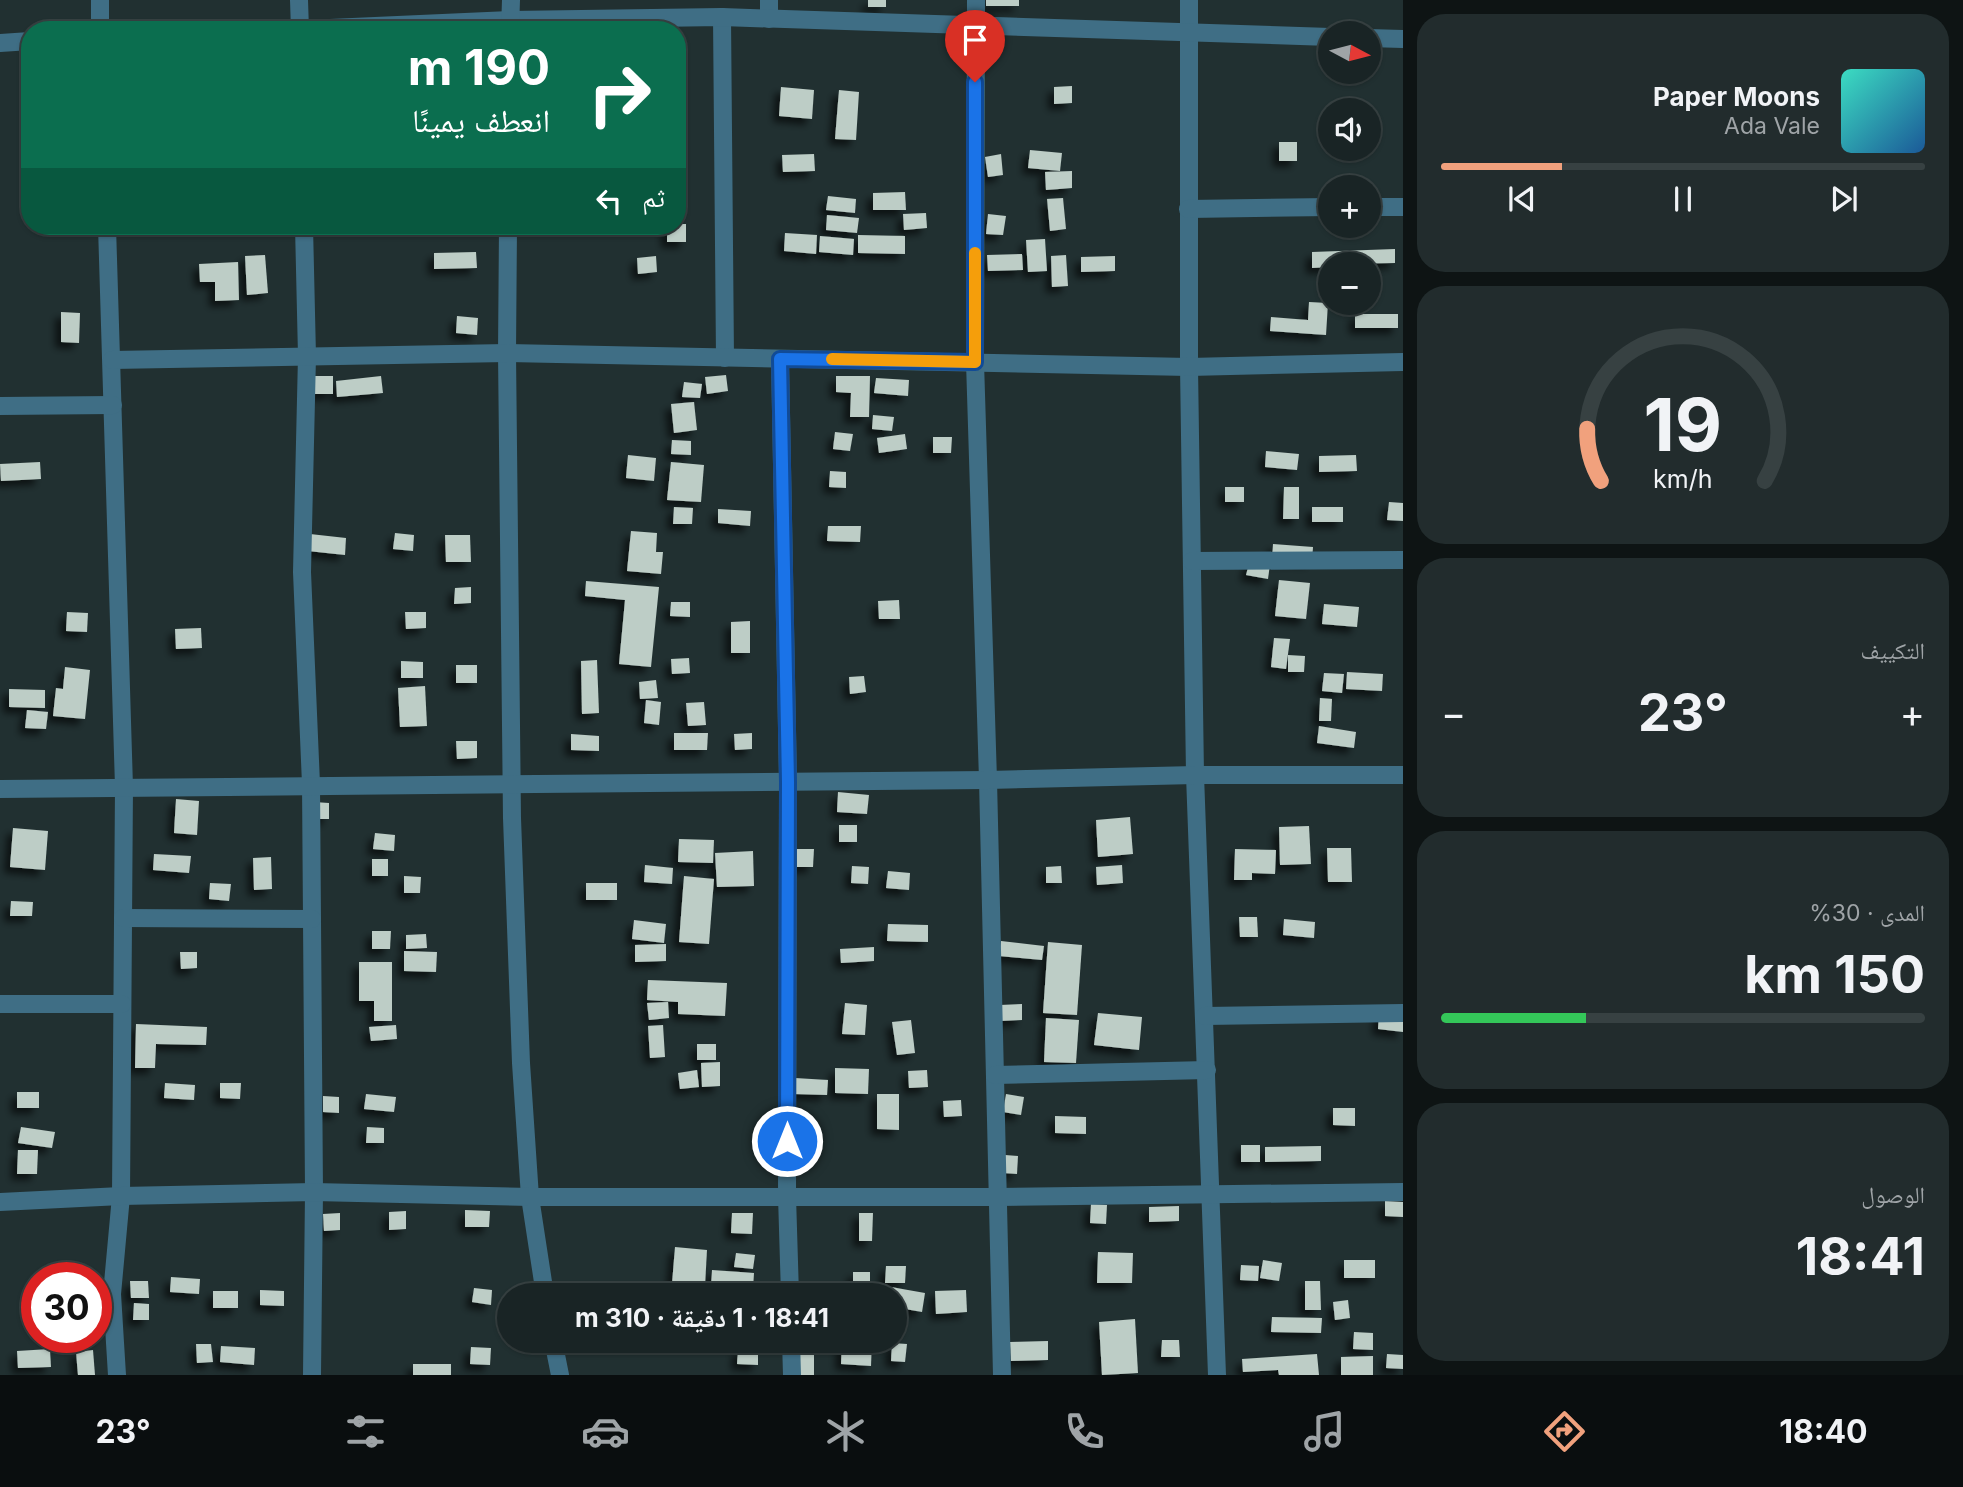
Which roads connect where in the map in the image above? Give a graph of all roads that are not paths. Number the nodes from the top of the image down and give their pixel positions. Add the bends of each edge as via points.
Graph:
1 (100, 0) edge
2 (299, 0) edge
3 (511, 0) edge
4 (769, 0) edge
5 (976, 0) edge
6 (1189, 0) edge
7 (662, 9) edge
8 (722, 17) junction
9 (769, 19) junction
10 (100, 21) edge
11 (300, 21) edge
12 (510, 21) edge
13 (548, 21) edge
14 (975, 27) junction
15 (1189, 33) junction
16 (1318, 37) edge
17 (1381, 38) edge
18 (1403, 39) edge
19 (21, 42) edge
20 (0, 43) edge
21 (1403, 206) edge
22 (1318, 207) edge
23 (1381, 207) edge
24 (1188, 209) junction
25 (107, 235) edge
26 (304, 235) edge
27 (508, 235) edge
28 (507, 353) junction
29 (307, 356) junction
30 (725, 358) junction
31 (780, 359) junction
32 (112, 360) junction
33 (975, 362) junction
34 (1403, 362) edge
35 (1189, 367) junction
36 (113, 405) junction
37 (0, 406) edge
38 (1403, 560) edge
39 (1192, 561) junction
40 (1195, 775) junction
41 (1403, 775) edge
42 (988, 780) junction
43 (788, 782) junction
44 (311, 784) junction
45 (511, 784) junction
46 (124, 787) junction
47 (0, 789) edge
48 (123, 918) junction
49 (312, 919) junction
50 (0, 1004) edge
51 (122, 1004) junction
52 (1403, 1013) edge
53 (1205, 1016) junction
54 (1207, 1070) junction
55 (995, 1075) junction
56 (314, 1192) junction
57 (1403, 1192) edge
58 (1212, 1194) junction
59 (121, 1196) junction
60 (787, 1196) junction
61 (530, 1197) junction
62 (998, 1197) junction
63 (0, 1202) edge
64 (543, 1283) edge
65 (790, 1283) edge
66 (556, 1353) edge
67 (791, 1353) edge
68 (117, 1375) edge
69 (312, 1375) edge
70 (560, 1375) edge
71 (792, 1375) edge
72 (1002, 1375) edge
73 (1217, 1375) edge

1 - 10 street
2 - 11 street
3 - 12 street
4 - 9 street
5 - 14 street
6 - 15 street
7 - 8 street
7 - 13 street
8 - 9 street
8 - 30 street
9 - 14 street
14 - 15 street
14 - 33 street
15 - 16 street
15 - 24 street
17 - 18 street
19 - 20 street
21 - 23 street
22 - 24 street
24 - 35 street
25 - 32 street
26 - 29 street
27 - 28 street
28 - 29 street
28 - 30 street
28 - 45 street
29 - 32 street
29 - 44 street via 302,572
30 - 31 street
31 - 33 street
31 - 43 street
32 - 36 street
33 - 35 street
33 - 42 street
34 - 35 street
35 - 39 street
36 - 37 street
36 - 46 street
38 - 39 street
39 - 40 street
40 - 41 street
40 - 42 street
40 - 53 street
42 - 43 street
42 - 55 street
43 - 45 street
43 - 60 street
44 - 45 street
44 - 46 street
44 - 49 street
45 - 61 street
46 - 47 street
46 - 48 street
48 - 49 street
48 - 51 street
49 - 56 street
50 - 51 street
51 - 59 street
52 - 53 street
53 - 54 street
54 - 55 street
54 - 58 street
55 - 62 street
56 - 59 street
56 - 61 street
56 - 69 street
57 - 58 street
58 - 62 street
58 - 73 street
59 - 63 street
59 - 68 street via 112,1294
60 - 61 street
60 - 62 street
60 - 65 street
61 - 64 street
62 - 72 street
66 - 70 street
67 - 71 street

